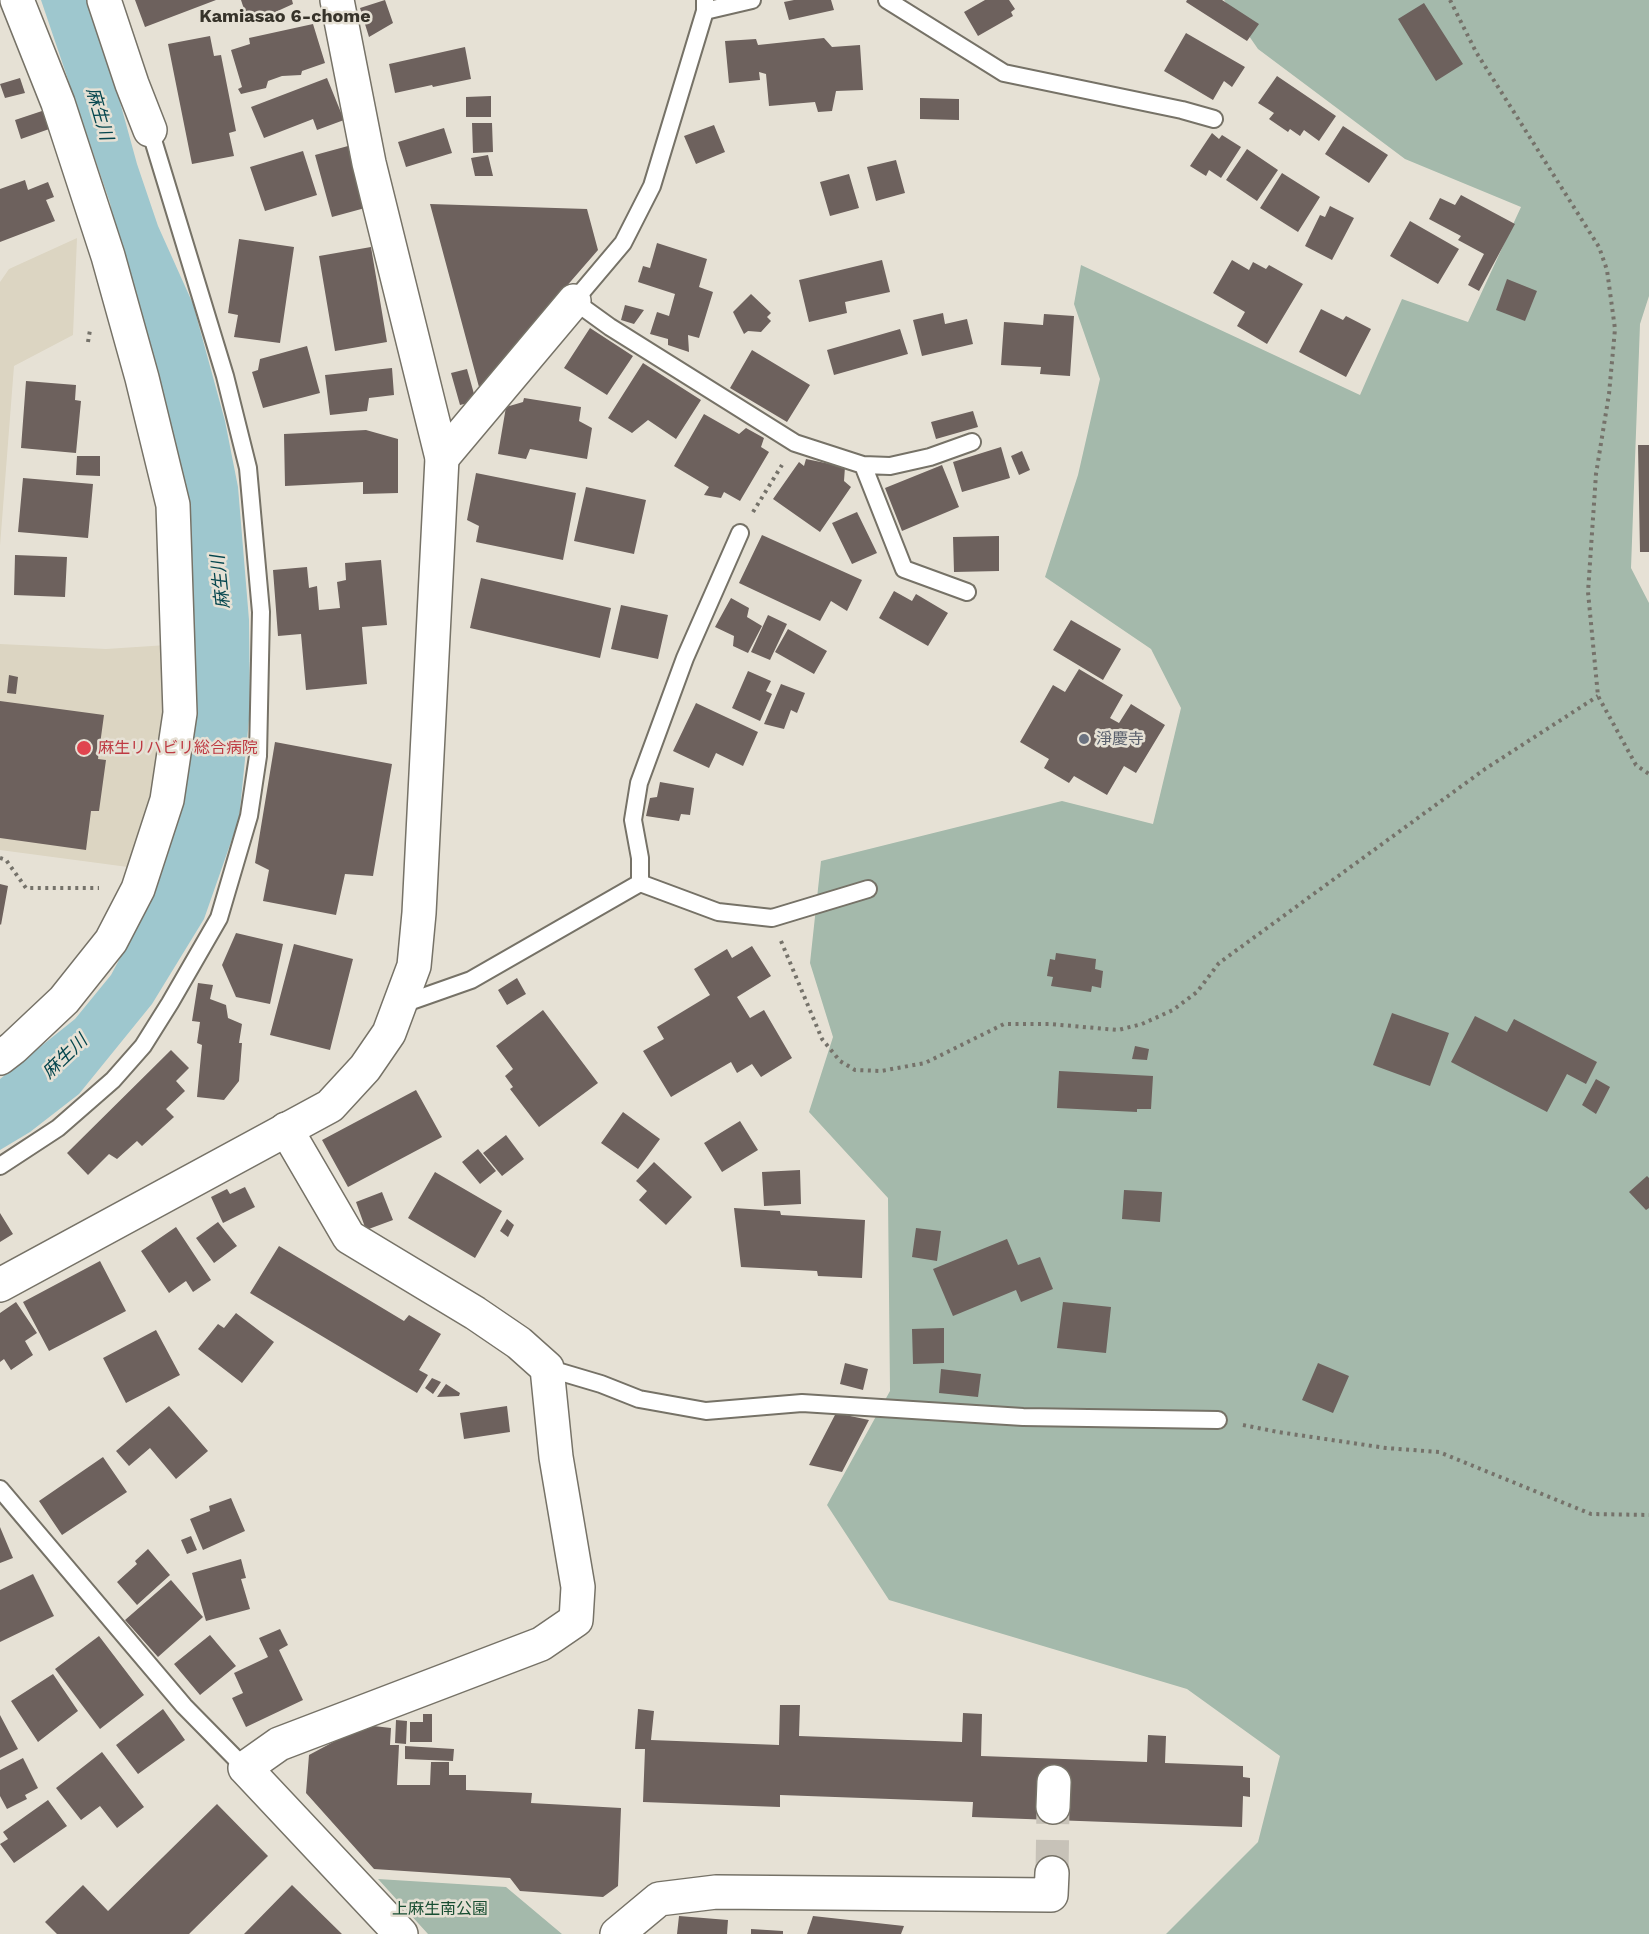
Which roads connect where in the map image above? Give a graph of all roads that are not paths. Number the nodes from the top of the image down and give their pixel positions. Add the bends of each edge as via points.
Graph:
1 (17, 0) edge
2 (104, 0) edge
3 (337, 0) edge
4 (753, 0) edge
5 (887, 0) edge
6 (705, 5) edge
7 (1214, 119) dead end
8 (150, 130) joint
9 (574, 302) junction
10 (972, 442) dead end
11 (442, 458) junction
12 (863, 465) junction
13 (740, 533) road end
14 (967, 592) dead end
15 (640, 883) junction
16 (868, 889) dead end
17 (399, 1005) junction
18 (0, 1058) edge
19 (286, 1129) junction
20 (0, 1166) edge
21 (0, 1285) edge
22 (547, 1368) junction
23 (1218, 1420) road end
24 (0, 1489) edge
25 (245, 1768) junction
26 (1052, 1873) tunnel mouth
27 (401, 1934) edge
28 (617, 1934) edge

1 - 18 street via 58,103 108,256 173,505 180,713 167,800 138,889 111,941 64,1000
2 - 8 street
3 - 11 street via 369,163
4 - 6 lane
5 - 7 lane via 1004,73
6 - 9 lane via 652,186 623,243
8 - 20 lane via 225,376 248,468 261,612 258,756 249,816 219,918 143,1046 113,1080 58,1128
9 - 11 street
9 - 12 lane via 795,443
10 - 12 lane via 890,466
11 - 17 street via 419,913 414,966
12 - 14 lane via 904,569
13 - 15 lane via 685,658 639,783 633,820
15 - 16 lane via 718,912 772,918
15 - 17 lane via 471,980
17 - 19 street via 389,1033 365,1068 330,1106
19 - 21 street
19 - 22 street via 349,1237 474,1313 519,1343
22 - 23 lane via 639,1399 706,1412 802,1403 1023,1418
22 - 25 street via 556,1457 578,1587 576,1620 541,1644 279,1744
24 - 25 lane via 184,1706
25 - 27 street
26 - 28 street via 1051,1895 716,1892 659,1899

